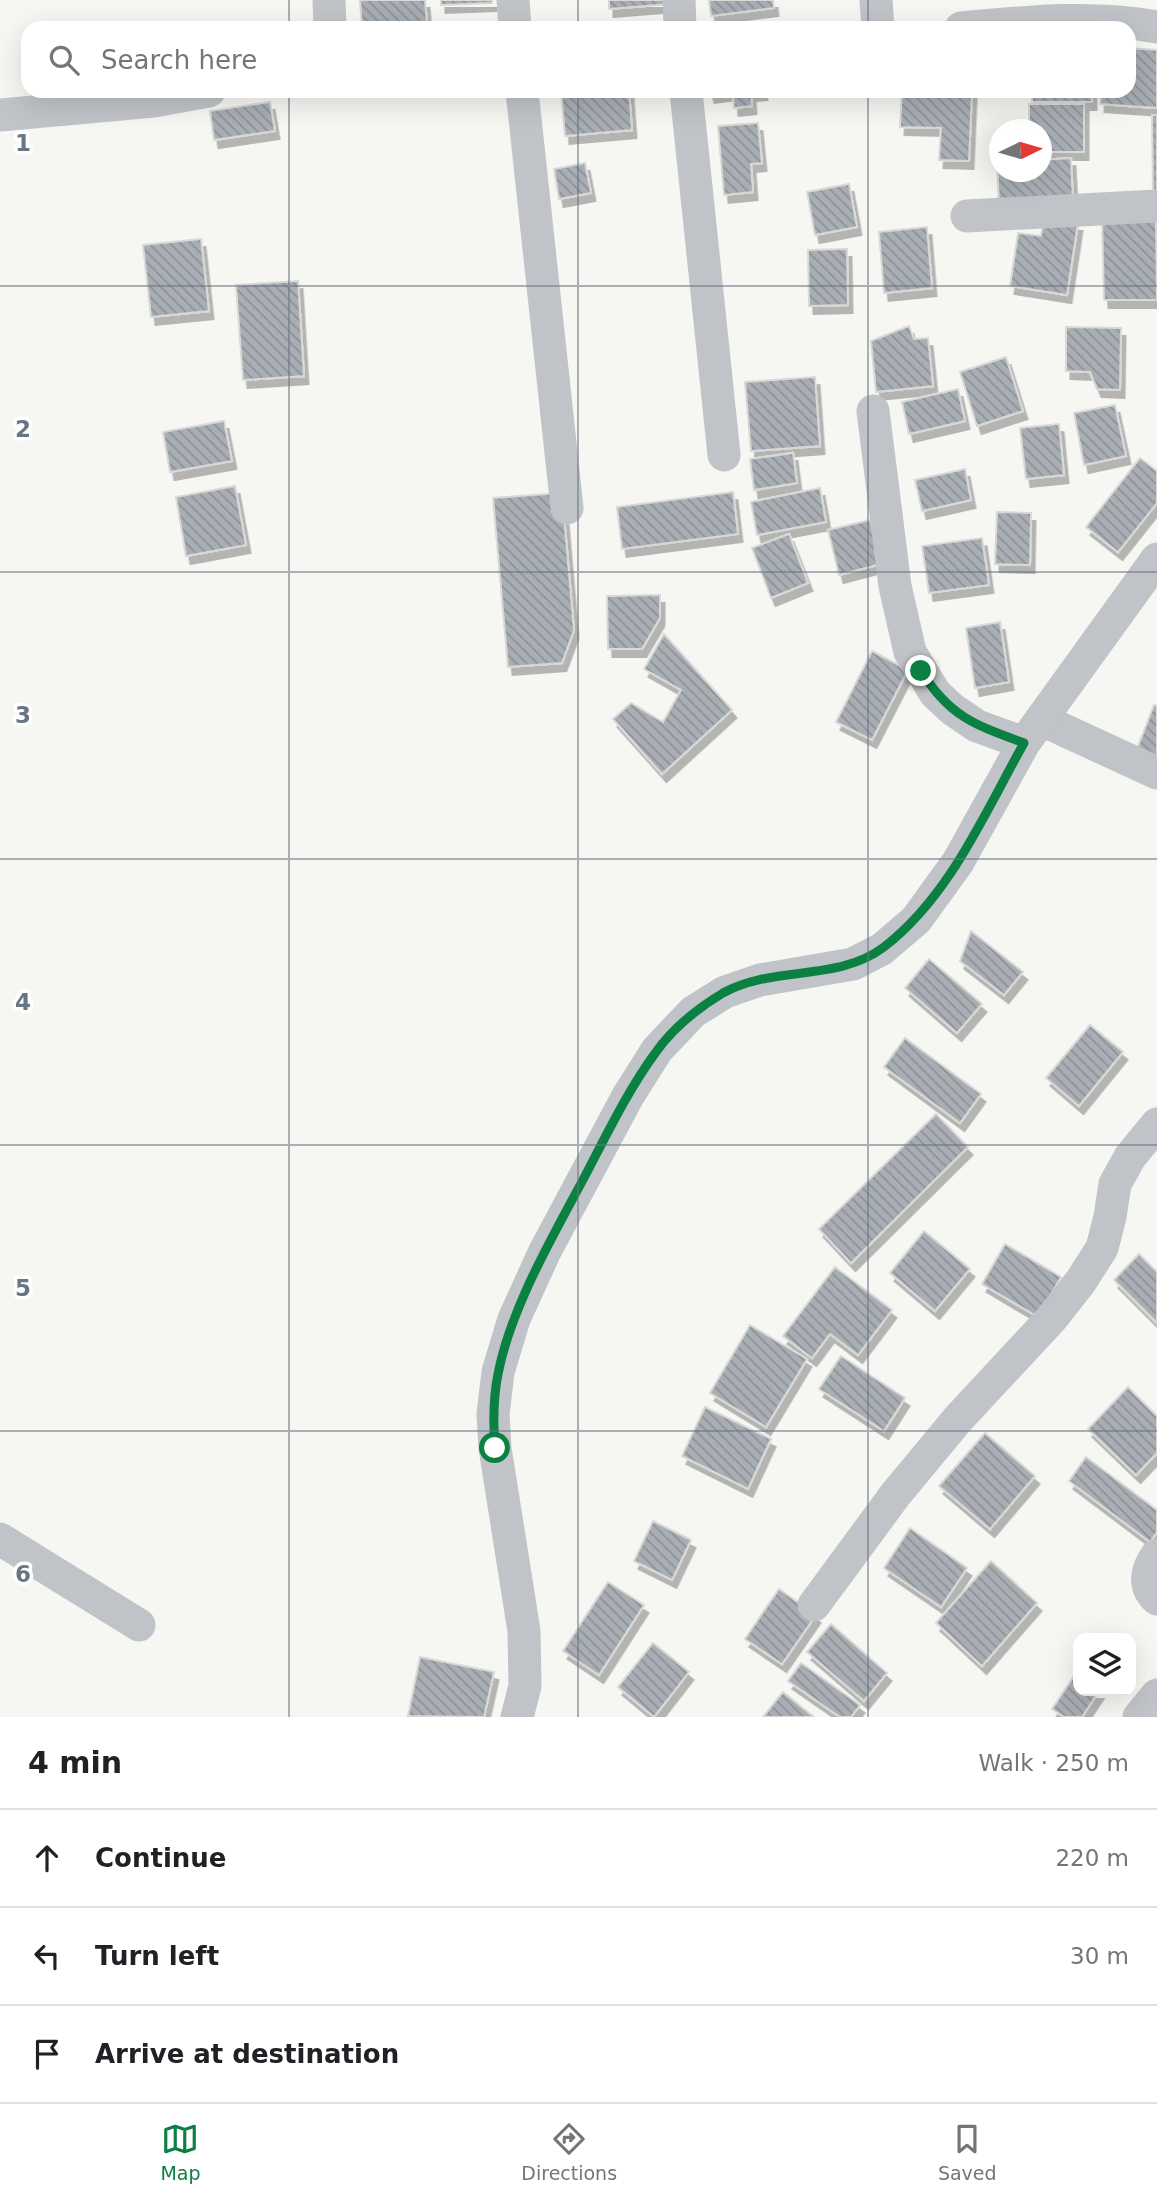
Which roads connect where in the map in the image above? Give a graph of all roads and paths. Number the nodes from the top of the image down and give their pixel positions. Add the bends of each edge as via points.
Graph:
1 (329, 0) edge
2 (513, 0) edge
3 (679, 0) edge
4 (876, 0) edge
5 (330, 21) edge
6 (514, 21) edge
7 (680, 21) edge
8 (878, 21) edge
9 (1054, 21) edge
10 (1111, 21) edge
11 (1136, 24) edge
12 (1157, 27) edge
13 (170, 98) edge
14 (523, 98) edge
15 (687, 98) edge
16 (0, 115) edge
17 (1157, 206) edge
18 (967, 216) dead end
19 (873, 411) dead end
20 (724, 455) dead end
21 (567, 508) dead end
22 (1157, 559) edge
23 (1033, 732) junction
24 (1157, 773) edge
25 (1157, 1124) edge
26 (0, 1539) edge
27 (1157, 1555) edge
28 (1157, 1599) edge
29 (814, 1605) dead end
30 (139, 1625) dead end
31 (1157, 1695) edge
32 (517, 1717) edge
33 (1139, 1717) edge

1 - 5 street
2 - 6 street
3 - 7 street
4 - 8 street
9 - 10 street
11 - 12 street
13 - 16 street
14 - 21 street
15 - 20 street
17 - 18 street
19 - 23 street via 895,586 909,652 935,693 977,726
22 - 23 street
23 - 24 street
23 - 32 street via 939,891 916,920 882,949 853,964 760,980 726,992 693,1012 657,1050 545,1251 514,1319 498,1372 492,1414 524,1631 525,1686
25 - 29 street via 1115,1184 1102,1248 1081,1281 895,1495
26 - 30 street
27 - 28 street via 1147,1583
31 - 33 street

